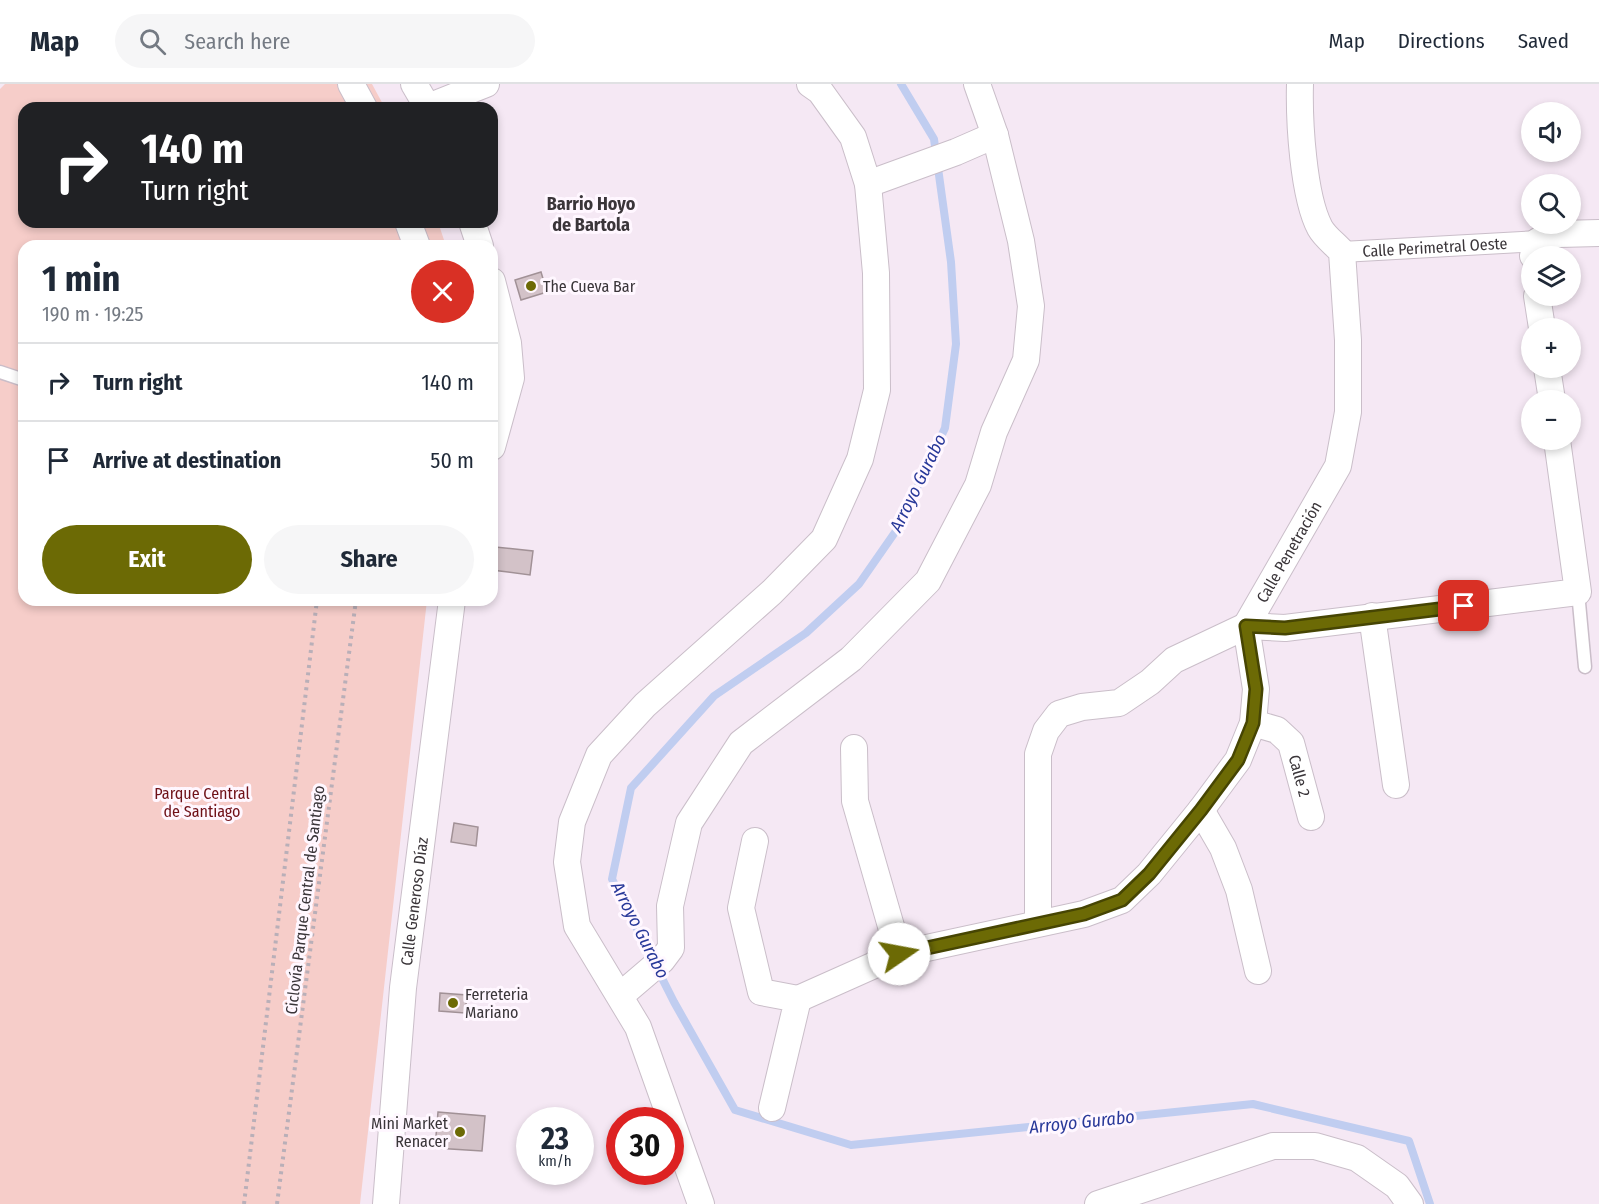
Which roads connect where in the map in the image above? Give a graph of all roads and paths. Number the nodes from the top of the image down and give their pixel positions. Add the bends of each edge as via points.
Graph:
1 (351, 84) edge
2 (414, 84) edge
3 (486, 84) edge
4 (810, 84) edge
5 (977, 84) edge
6 (1300, 84) edge
7 (361, 102) edge
8 (424, 102) edge
9 (442, 102) edge
10 (995, 135) junction
11 (868, 184) junction
12 (1599, 233) edge
13 (1540, 246) edge
14 (1521, 249) edge
15 (1342, 252) junction
16 (498, 304) edge
17 (0, 372) edge
18 (18, 378) edge
19 (498, 425) edge
20 (1558, 450) edge
21 (1578, 592) junction
22 (316, 606) edge
23 (355, 606) edge
24 (451, 606) edge
25 (1372, 616) junction
26 (1246, 626) junction
27 (1585, 667) dead end
28 (1253, 723) junction
29 (854, 748) dead end
30 (1396, 785) dead end
31 (1201, 810) junction
32 (1311, 817) dead end
33 (755, 841) dead end
34 (1038, 923) junction
35 (899, 954) junction
36 (1258, 971) dead end
37 (621, 995) junction
38 (798, 999) junction
39 (772, 1108) dead end
40 (244, 1204) edge
41 (278, 1204) edge
42 (386, 1204) edge
43 (701, 1204) edge
44 (1098, 1204) edge
45 (1410, 1204) edge

1 - 7 street
2 - 8 street
3 - 9 street
4 - 11 street via 820,91 853,137
5 - 10 street
6 - 15 street via 1311,204 1320,229
10 - 11 street
10 - 37 street via 1021,241 1031,306 1026,360 994,432 978,485 928,581 851,659 741,743 688,823 670,906 671,948
11 - 37 street via 876,273 878,390 860,459 824,539 772,592 645,705 599,755 572,822 567,862 577,926
12 - 13 street, Calle Perimetral Oeste via 1558,234
14 - 15 street, Calle Perimetral Oeste
15 - 26 street, Calle Penetración via 1348,412 1338,466
16 - 19 street via 508,343 511,378
17 - 18 lane
20 - 21 street
21 - 25 street
21 - 27 lane
22 - 40 path, Ciclovía Parque Central de Santiago
23 - 41 path, Ciclovía Parque Central de Santiago
24 - 42 street, Calle Generoso Díaz via 403,988
25 - 26 street via 1285,628
25 - 30 street
26 - 28 street via 1256,689
26 - 34 street via 1174,660 1119,703 1059,714 1046,730 1038,754
28 - 31 street via 1238,760
28 - 32 street, Calle 2 via 1277,730 1292,743
29 - 35 street via 855,801
31 - 34 street via 1149,874 1122,900 1084,914
31 - 36 street via 1223,848 1239,890
33 - 38 street via 741,908 748,947 761,992
34 - 35 street
35 - 38 street
37 - 43 street via 638,1027
38 - 39 street
44 - 45 street via 1273,1146 1315,1146 1357,1158 1397,1186

